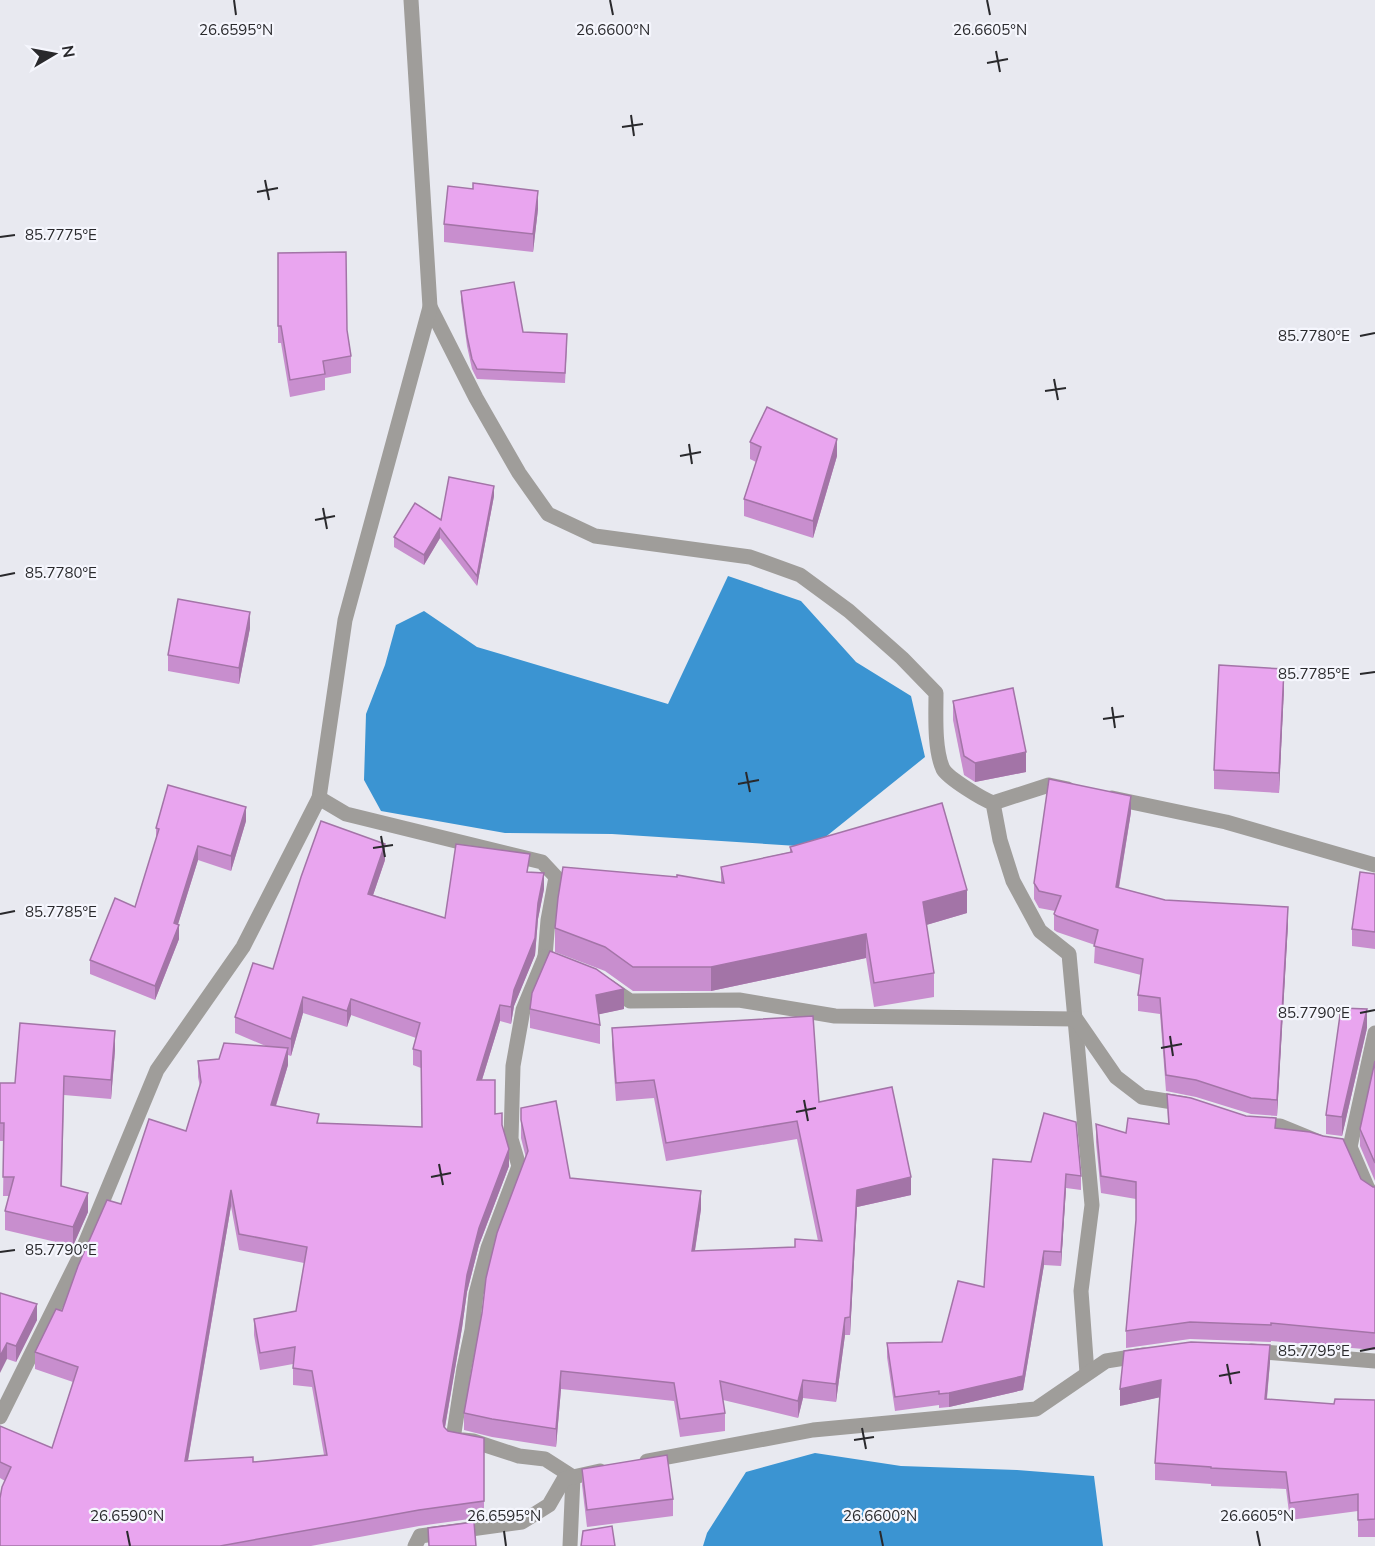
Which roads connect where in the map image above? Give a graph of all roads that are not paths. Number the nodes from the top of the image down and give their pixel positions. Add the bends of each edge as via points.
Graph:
1 (411, 0) edge
2 (430, 307) junction
3 (319, 798) junction
4 (993, 803) junction
5 (1375, 865) edge
6 (545, 957) junction
7 (1076, 1019) junction
8 (1375, 1033) edge
9 (1204, 1109) edge
10 (1238, 1121) edge
11 (1350, 1147) junction
12 (1375, 1195) edge
13 (1236, 1351) edge
14 (1158, 1354) edge
15 (1375, 1361) edge
16 (1088, 1373) junction
17 (0, 1417) edge
18 (573, 1477) junction
19 (415, 1546) edge
20 (570, 1546) edge

1 - 2 street
2 - 3 street via 345,620
2 - 4 street via 476,398 519,473 548,514 595,536 750,557 800,575 849,611 936,693 936,736 944,770 980,799
3 - 6 street via 346,814 542,862 556,878
3 - 17 street via 243,947 157,1070 79,1258
4 - 5 street via 1048,785 1226,822
4 - 7 street via 1013,881 1040,931 1069,954
6 - 7 street via 601,980 630,1001 739,1000 836,1016
6 - 18 street via 523,1010 513,1066 511,1139 519,1166 488,1248 476,1294 453,1439 545,1460
7 - 9 street via 1116,1077 1142,1097
7 - 16 street via 1092,1205 1080,1291
8 - 11 street
10 - 11 street via 1280,1126 1324,1144
11 - 12 street via 1368,1189
13 - 15 street
14 - 16 street via 1106,1361
16 - 18 street via 1036,1409 813,1430
18 - 19 street via 564,1479 549,1505 522,1522 420,1536
18 - 20 street

